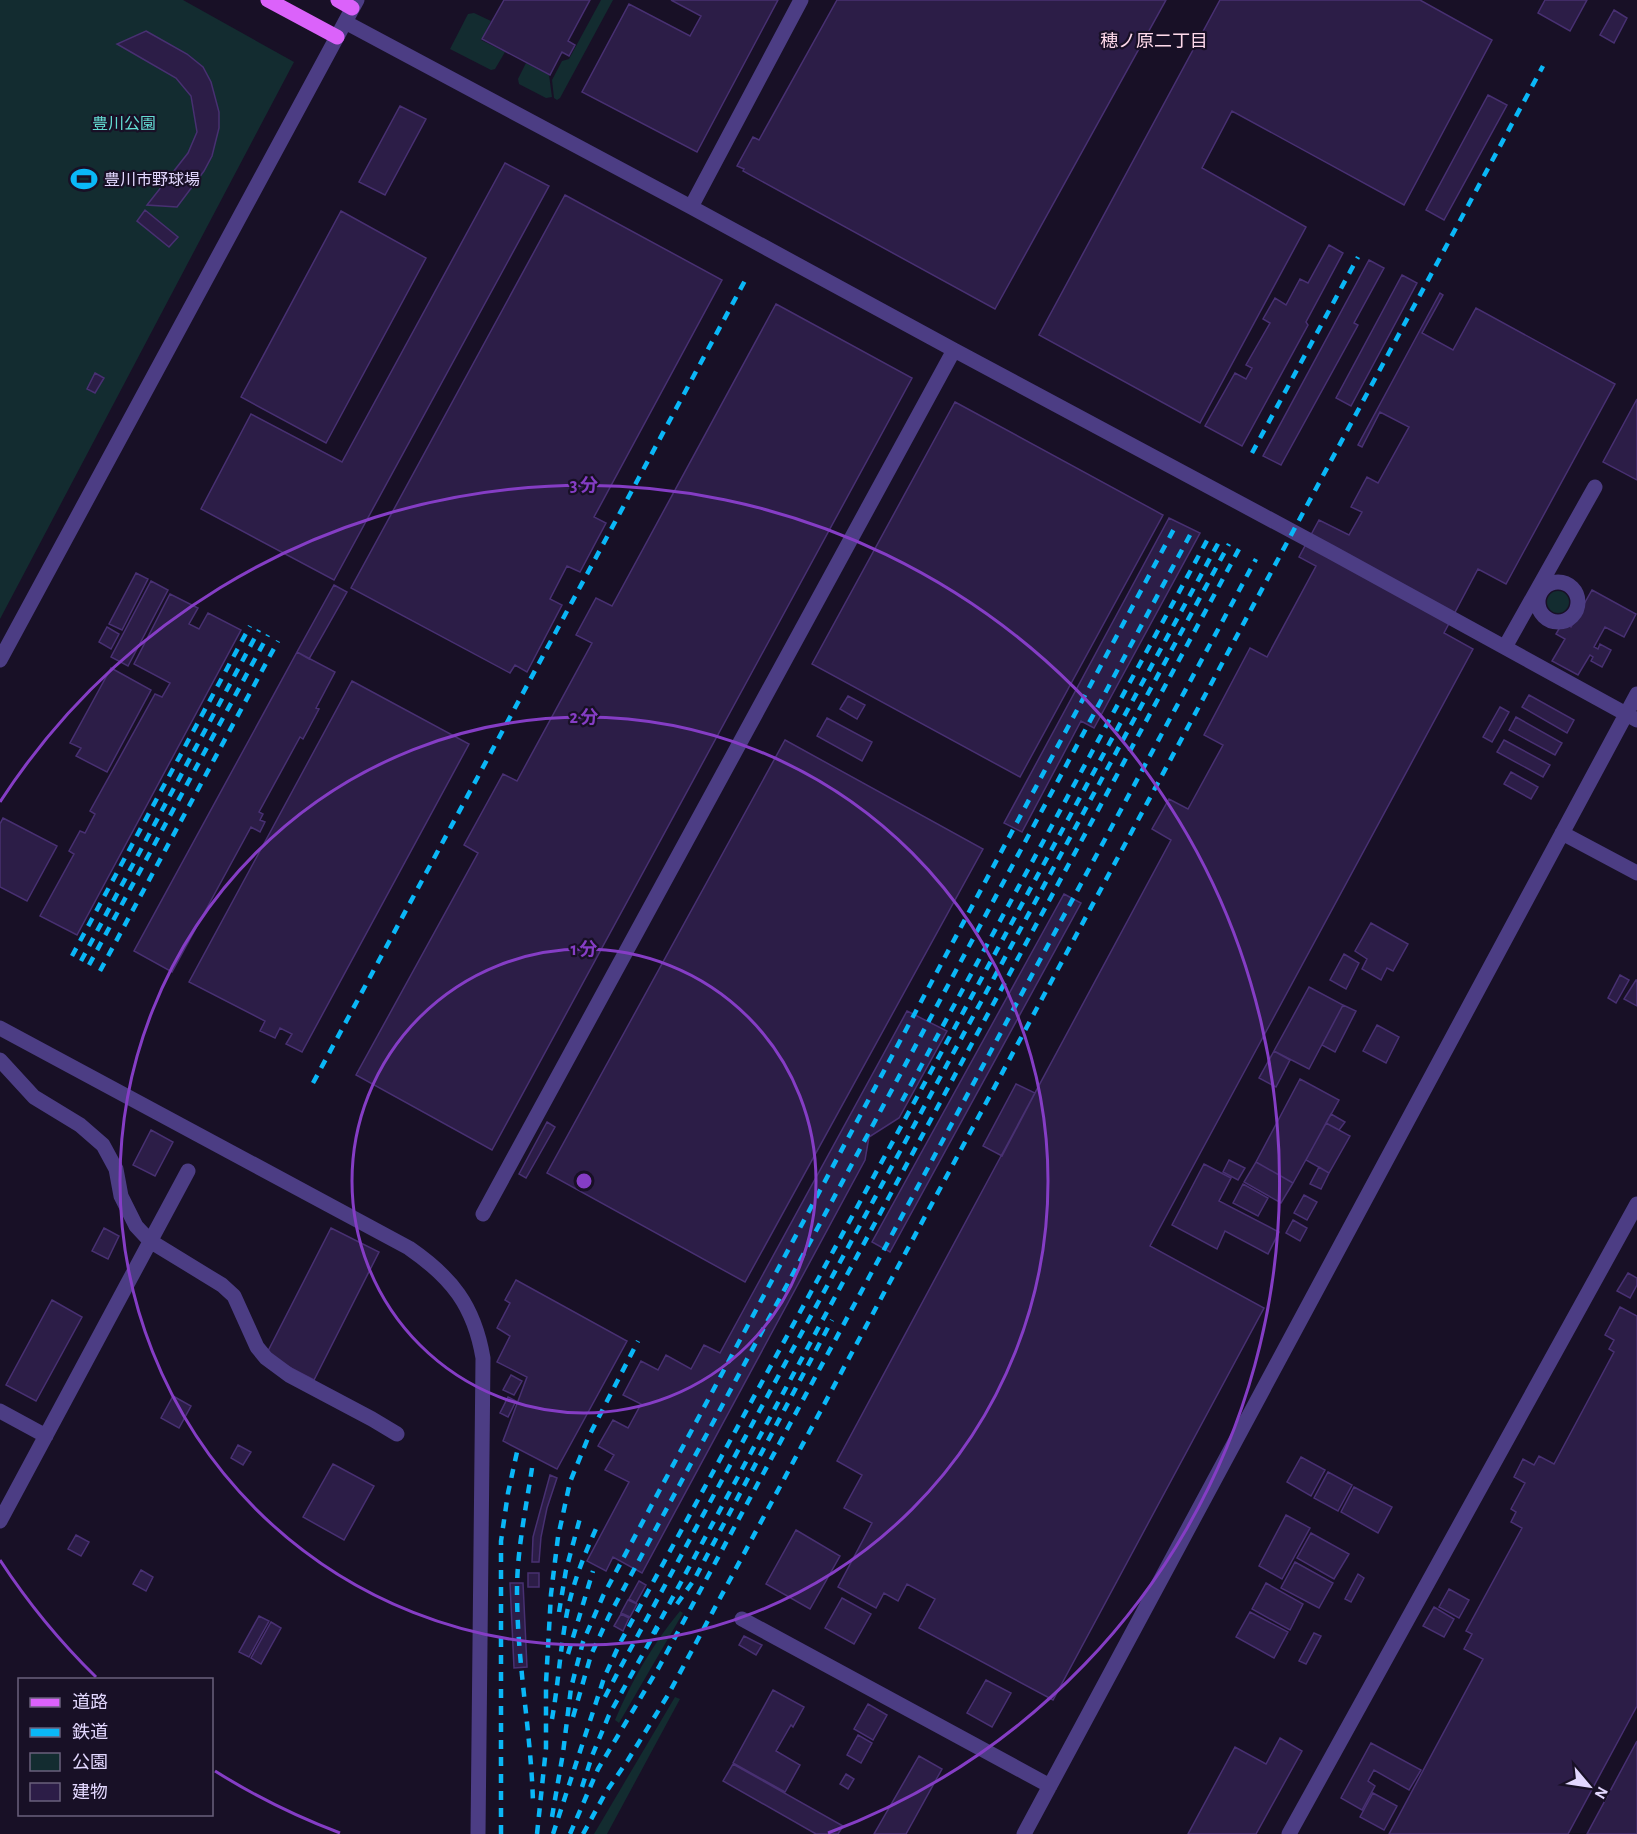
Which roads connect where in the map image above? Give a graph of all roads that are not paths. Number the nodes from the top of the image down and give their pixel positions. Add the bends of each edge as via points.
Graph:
1 (267, 0) edge
2 (338, 0) edge
3 (801, 0) edge
4 (355, 4) edge
5 (345, 22) junction
6 (337, 37) junction
7 (691, 207) junction
8 (954, 350) junction
9 (1595, 487) dead end
10 (1505, 647) junction
11 (0, 660) edge
12 (1637, 694) edge
13 (1632, 717) edge
14 (1562, 833) junction
15 (1637, 873) edge
16 (0, 1028) edge
17 (0, 1060) edge
18 (188, 1171) dead end
19 (1637, 1204) edge
20 (483, 1214) dead end
21 (150, 1241) junction
22 (0, 1411) edge
23 (397, 1434) dead end
24 (46, 1436) junction
25 (0, 1521) edge
26 (742, 1619) dead end
27 (1050, 1786) junction
28 (478, 1834) edge
29 (1024, 1834) edge
30 (1289, 1834) edge

1 - 6 main road
2 - 4 main road
3 - 7 street
4 - 5 street
5 - 6 street
5 - 7 street
6 - 11 street
7 - 8 street
8 - 10 street
8 - 20 street
9 - 10 street
10 - 13 street
12 - 13 street
13 - 14 street
14 - 15 street
14 - 27 street
16 - 28 street via 409,1248 438,1269 463,1299 483,1358
17 - 21 street via 34,1097 80,1125 103,1145 116,1169 125,1205
18 - 21 street
19 - 30 street
21 - 23 street via 234,1296 266,1359 289,1376
21 - 24 street
22 - 24 street
24 - 25 street
26 - 27 street
27 - 29 street

